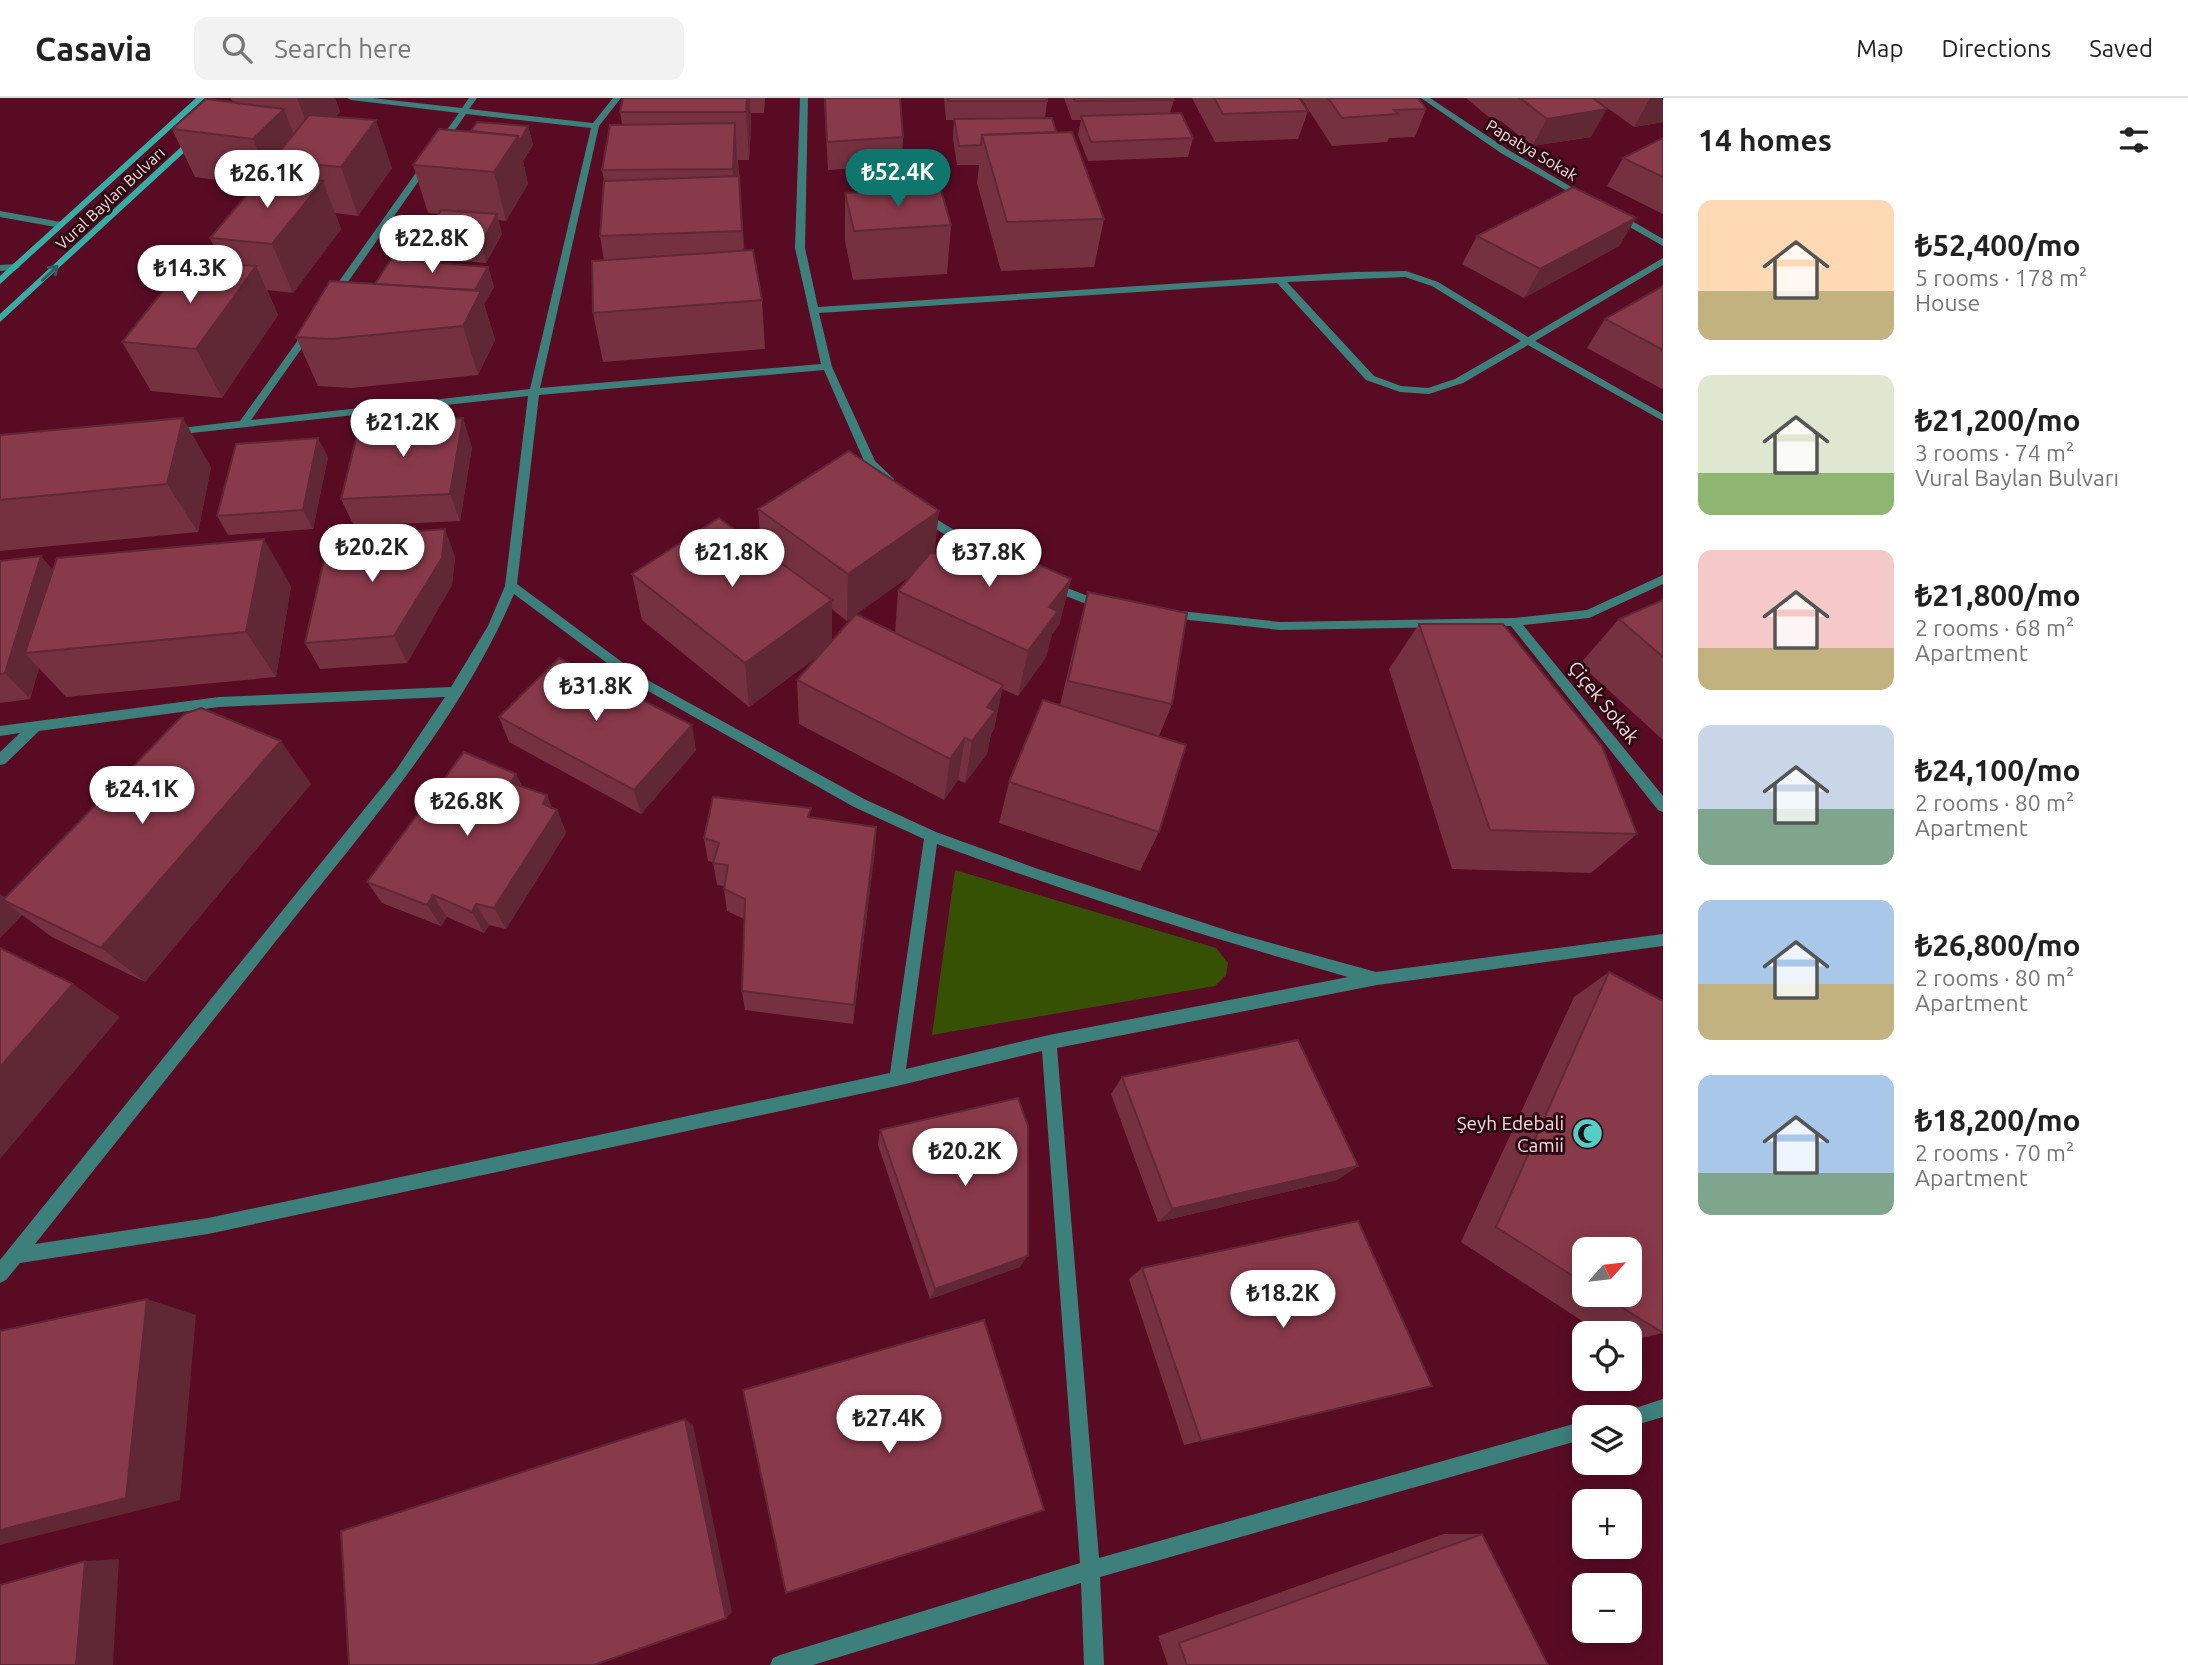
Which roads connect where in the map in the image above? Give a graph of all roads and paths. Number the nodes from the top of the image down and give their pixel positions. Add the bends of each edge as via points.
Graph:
1 (201, 98) edge
2 (351, 98) edge
3 (473, 98) edge
4 (617, 98) edge
5 (804, 98) edge
6 (1425, 98) edge
7 (465, 109) junction
8 (595, 126) junction
9 (200, 134) edge
10 (1595, 203) edge
11 (1606, 210) edge
12 (0, 214) edge
13 (61, 225) junction
14 (1663, 243) edge
15 (1663, 261) edge
16 (15, 267) junction
17 (0, 268) edge
18 (1280, 280) junction
19 (0, 281) edge
20 (814, 310) junction
21 (323, 312) edge
22 (0, 319) edge
23 (315, 323) edge
24 (1528, 341) junction
25 (827, 367) junction
26 (534, 392) junction
27 (1663, 418) edge
28 (243, 424) junction
29 (163, 433) edge
30 (897, 490) edge
31 (915, 508) edge
32 (981, 551) edge
33 (1663, 579) edge
34 (1040, 582) edge
35 (511, 586) junction
36 (1118, 609) edge
37 (1158, 613) edge
38 (1514, 622) junction
39 (456, 692) junction
40 (35, 727) junction
41 (0, 731) edge
42 (0, 760) edge
43 (1663, 806) edge
44 (931, 836) junction
45 (1663, 940) edge
46 (1377, 978) junction
47 (1049, 1042) junction
48 (897, 1079) junction
49 (15, 1255) junction
50 (0, 1274) edge
51 (1663, 1408) edge
52 (1642, 1414) edge
53 (1572, 1433) edge
54 (1090, 1570) junction
55 (780, 1665) edge
56 (1094, 1665) edge

1 - 13 main road, Vural Baylan Bulvarı
2 - 7 street
3 - 7 street
4 - 8 street
5 - 20 street via 800,248
6 - 10 street, Papatya Sokak via 1503,151
7 - 8 street
7 - 21 street
8 - 26 street
22 -> 9 main road, Vural Baylan Bulvarı
11 - 14 street
12 - 13 street
13 - 16 main road, Vural Baylan Bulvarı
15 - 24 street
16 - 17 street
16 - 19 main road, Vural Baylan Bulvarı
18 - 20 street
18 - 24 street via 1406,274 1435,284
18 - 24 street via 1370,378 1401,389 1429,391 1459,381
20 - 25 street
23 - 28 street
24 - 27 street
25 - 26 street
25 - 30 street via 870,463
26 - 28 street
26 - 35 street
28 - 29 street
31 - 32 street
33 - 38 street via 1589,614
34 - 36 street
35 - 39 street
35 - 44 street via 638,680 859,803
37 - 38 street via 1280,626
38 - 43 street, Çiçek Sokak
39 - 40 street via 219,702
39 - 49 street via 401,774
40 - 41 street
40 - 42 street
44 - 46 street via 1037,876
44 - 48 street
45 - 46 street
46 - 47 street
47 - 48 street
47 - 54 street
48 - 49 street via 208,1226
49 - 50 street
51 - 52 street
53 - 54 street
54 - 55 street
54 - 56 street

